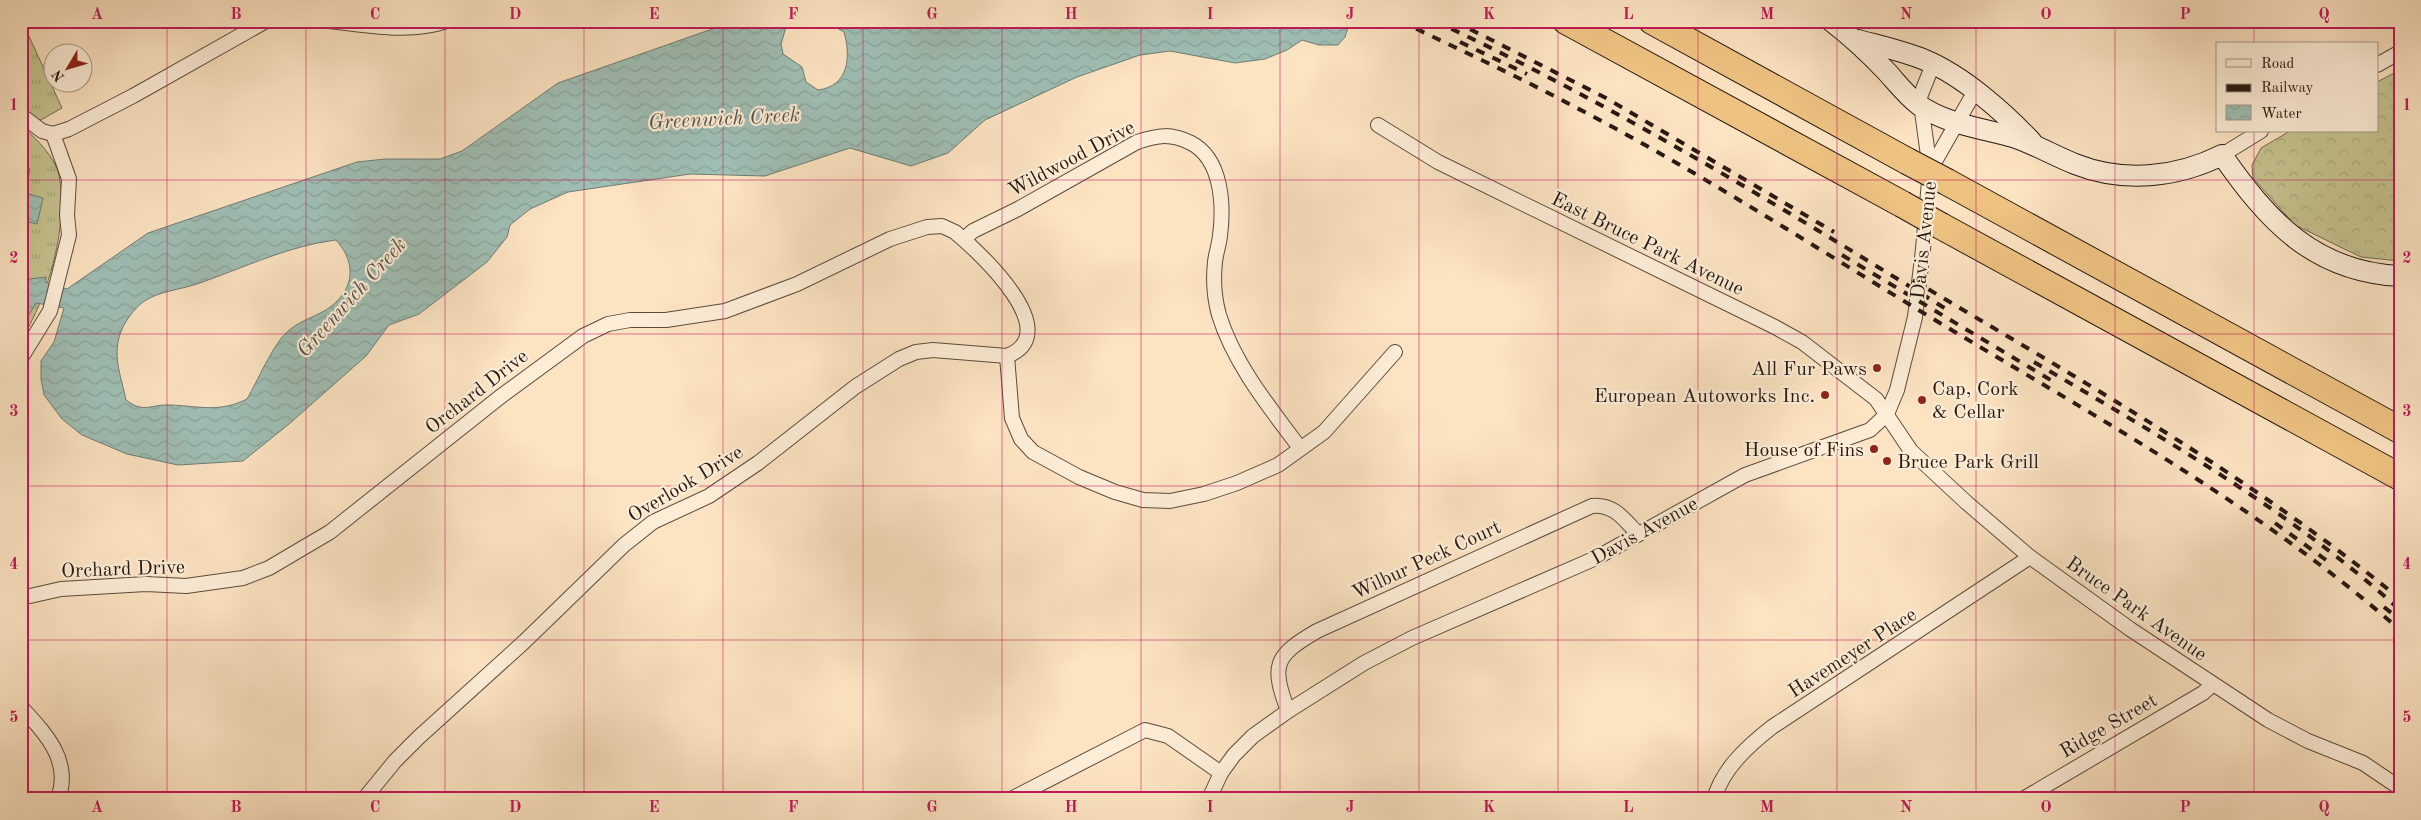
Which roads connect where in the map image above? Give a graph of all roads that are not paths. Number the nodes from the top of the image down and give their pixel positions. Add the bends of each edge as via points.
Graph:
1 (266, 21) edge
2 (328, 21) edge
3 (448, 21) edge
4 (1566, 21) edge
5 (1652, 21) edge
6 (1831, 21) edge
7 (1854, 39) junction
8 (2400, 52) edge
9 (1933, 64) junction
10 (2378, 64) edge
11 (1975, 91) junction
12 (1920, 106) junction
13 (21, 114) edge
14 (1955, 123) junction
15 (1378, 125) dead end
16 (2259, 132) edge
17 (53, 134) junction
18 (2033, 144) junction
19 (2222, 155) junction
20 (1928, 171) junction
21 (964, 239) junction
22 (2400, 276) edge
23 (1396, 352) dead end
24 (1007, 356) junction
25 (21, 358) edge
26 (1887, 414) junction
27 (2400, 430) edge
28 (1300, 448) junction
29 (2400, 477) edge
30 (1638, 534) junction
31 (2030, 556) junction
32 (21, 598) edge
33 (2212, 685) junction
34 (21, 707) edge
35 (1288, 711) junction
36 (1221, 773) junction
37 (2400, 788) edge
38 (58, 799) edge
39 (364, 799) edge
40 (1011, 799) edge
41 (1209, 799) edge
42 (1714, 799) edge
43 (2023, 799) edge

1 - 17 street via 133,96
2 - 3 street via 397,28 431,26
4 - 29 highway, bridge
5 - 20 highway
6 - 7 main road
7 - 9 main road
7 - 12 main road
8 - 10 street
9 - 11 main road
9 - 12 street, Davis Avenue via 1921,90
11 - 14 street, Davis Avenue
11 - 18 main road via 2005,115
12 - 14 main road
12 - 20 street, Davis Avenue
13 - 17 street via 42,131
14 - 18 main road
14 - 20 street, Davis Avenue
15 - 26 street, East Bruce Park Avenue via 1438,162 1795,338 1876,399
16 - 19 street
17 - 25 street via 65,164 70,194 69,235 50,311
18 - 19 main road via 2076,164 2101,172 2133,176 2169,174 2194,168
19 - 22 main road via 2272,218 2306,247 2324,258 2362,272
20 - 26 street, Davis Avenue via 1915,317 1897,390
20 - 27 highway
21 - 24 street via 1015,295 1024,310 1028,322 1024,345
21 - 28 street, Wildwood Drive via 973,231 1137,142 1170,135 1197,146 1206,154 1217,175 1220,235 1214,280 1219,316 1238,358
21 - 32 street, Orchard Drive via 942,226 927,227 890,239 797,284 725,311 608,324 583,336 500,397 330,532 295,554 243,578 186,586 146,584 71,588
23 - 28 street via 1324,432
24 - 28 street via 1012,418 1021,439 1033,452 1047,460 1115,492 1143,500 1170,501 1204,494 1261,474
24 - 39 street, Overlook Drive via 933,350 899,359 855,387 758,463 709,496 653,522 624,545 419,737
26 - 30 street, Davis Avenue via 1870,430 1745,475
26 - 31 street, Bruce Park Avenue via 1911,451
30 - 35 street, Davis Avenue via 1547,581 1412,638 1364,663
30 - 35 street, Wilbur Peck Court via 1614,509 1592,506 1316,631 1292,645 1278,667 1278,686
31 - 33 street, Bruce Park Avenue
31 - 42 street, Havemeyer Place via 1772,728 1735,762 1724,776
33 - 37 street, Bruce Park Avenue via 2287,732 2363,763
33 - 43 street, Ridge Street
34 - 38 street via 41,729 62,764 63,779
35 - 36 street, Davis Avenue via 1253,736
36 - 40 street via 1168,736 1145,730
36 - 41 street, Davis Avenue

